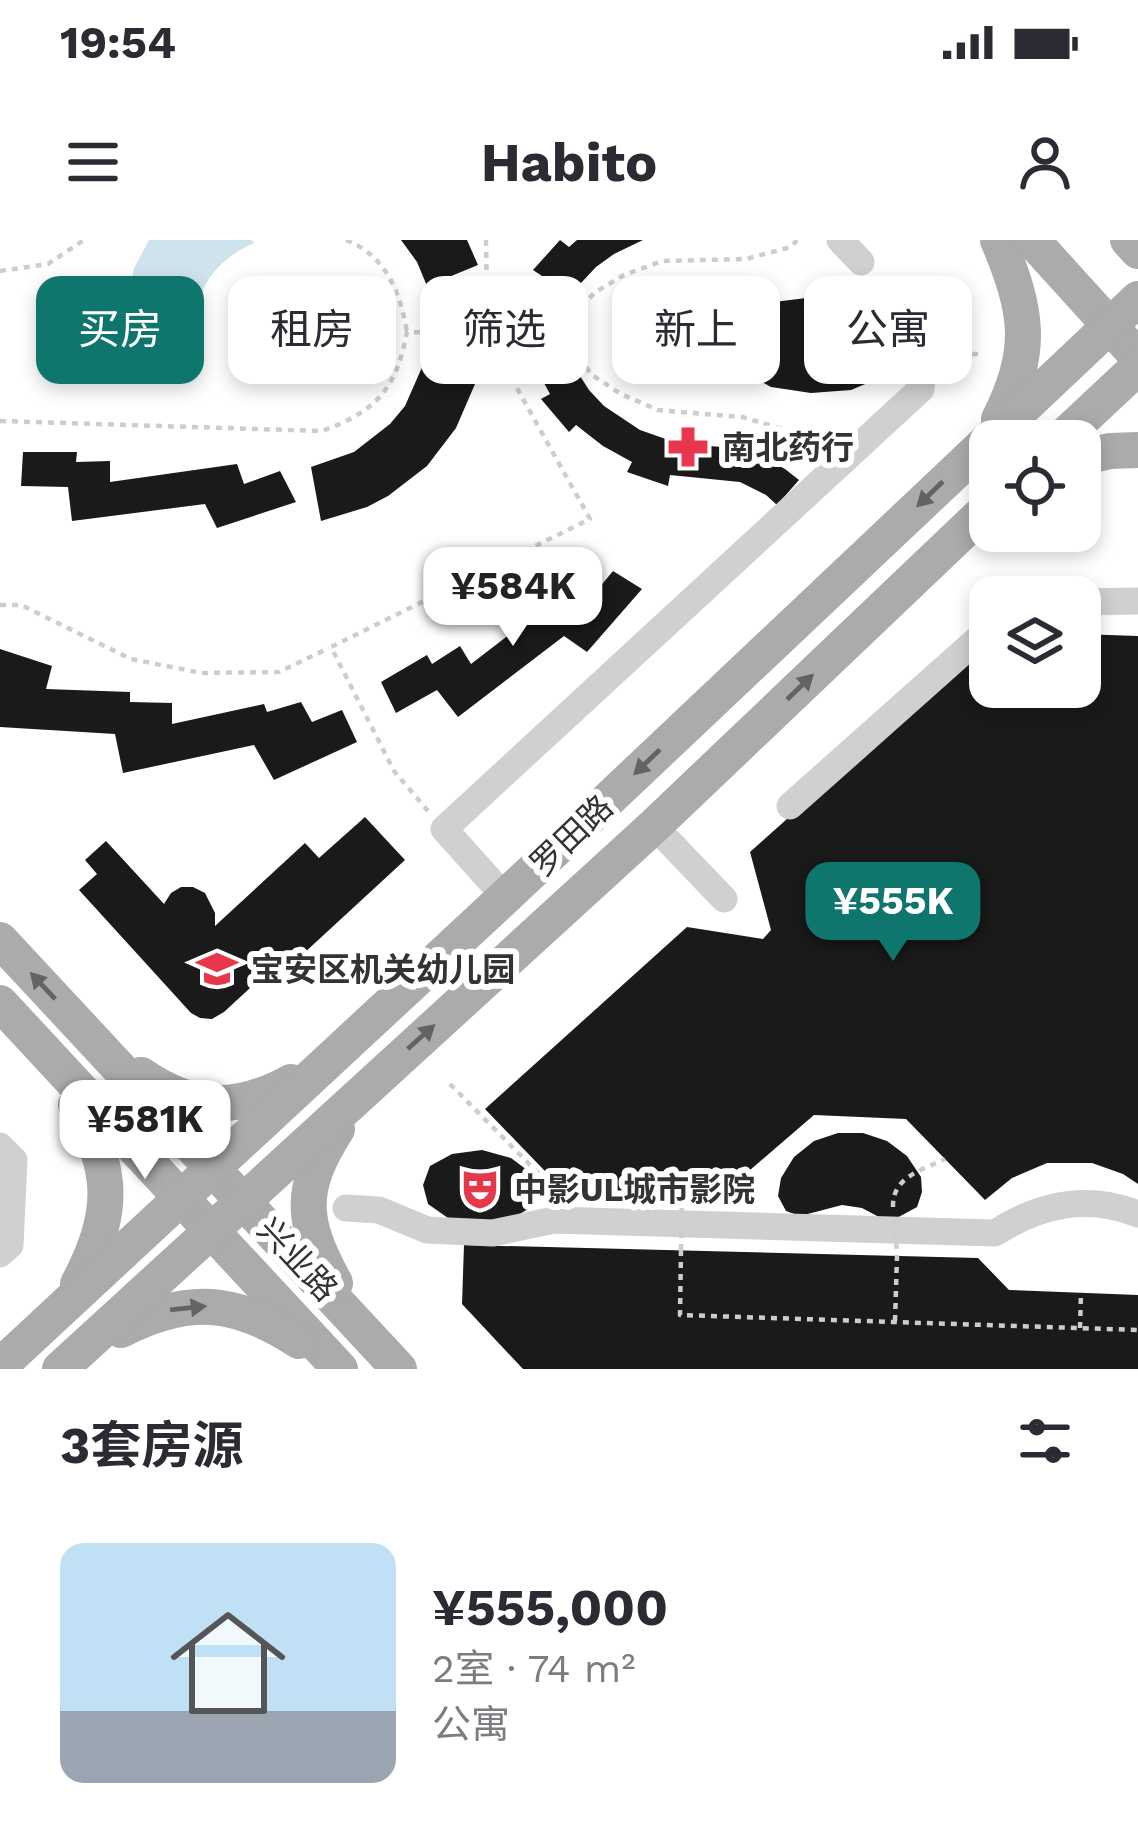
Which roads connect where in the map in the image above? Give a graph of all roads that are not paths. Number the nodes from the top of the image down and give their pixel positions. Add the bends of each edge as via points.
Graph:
1 (840, 240) edge
2 (998, 240) edge
3 (1032, 240) edge
4 (1128, 240) edge
5 (1138, 251) edge
6 (861, 262) dead end
7 (1138, 299) edge
8 (1109, 326) junction
9 (1138, 357) edge
10 (1138, 367) edge
11 (921, 384) edge
12 (998, 420) edge
13 (1008, 420) edge
14 (1081, 420) edge
15 (1138, 450) edge
16 (1101, 453) edge
17 (969, 456) edge
18 (969, 526) edge
19 (1101, 602) edge
20 (1138, 602) edge
21 (969, 647) edge
22 (790, 806) dead end
23 (654, 826) junction
24 (505, 897) junction
25 (724, 899) dead end
26 (0, 940) edge
27 (0, 1003) edge
28 (86, 1031) junction
29 (339, 1051) junction
30 (47, 1055) junction
31 (369, 1085) junction
32 (0, 1146) edge
33 (213, 1168) junction
34 (180, 1199) junction
35 (244, 1201) junction
36 (346, 1208) dead end
37 (1138, 1214) edge
38 (212, 1231) junction
39 (0, 1254) edge
40 (51, 1319) junction
41 (365, 1332) junction
42 (70, 1360) edge
43 (0, 1366) edge
44 (338, 1366) edge
45 (399, 1369) edge

1 - 6 street
2 - 12 main road via 1024,329
3 - 8 main road
4 - 5 main road
7 - 8 main road, 罗田路
8 - 9 main road
8 - 13 main road, 罗田路
10 - 14 main road
11 - 24 street via 444,829
15 - 16 main road
17 -> 24 main road, 罗田路
23 -> 18 main road, 罗田路
19 - 20 street
21 - 22 street
23 - 25 street
31 -> 23 main road, 罗田路
24 - 29 main road, 罗田路
28 -> 26 main road, 兴业路
27 - 30 main road, 兴业路
28 - 29 main road via 146,1079 212,1104 276,1090
28 - 33 main road, 兴业路
29 - 33 main road, 罗田路
30 - 34 main road, 兴业路
30 - 40 main road via 100,1152 107,1202 90,1262
31 - 35 main road, 罗田路
31 - 41 main road via 323,1151 308,1207 323,1262
32 - 39 street via 14,1160 10,1245
33 - 34 main road, 罗田路
33 - 35 main road, 兴业路
34 - 38 main road, 兴业路
34 - 40 main road, 罗田路
35 - 38 main road, 罗田路
35 - 41 main road, 兴业路
36 - 37 street via 379,1210 427,1230 493,1233 554,1220 994,1233 1051,1206 1084,1202
38 - 42 main road, 罗田路
38 - 44 main road, 兴业路
40 - 43 main road, 罗田路
41 - 45 main road, 兴业路
42 -> 44 main road via 145,1317 204,1305 265,1321

